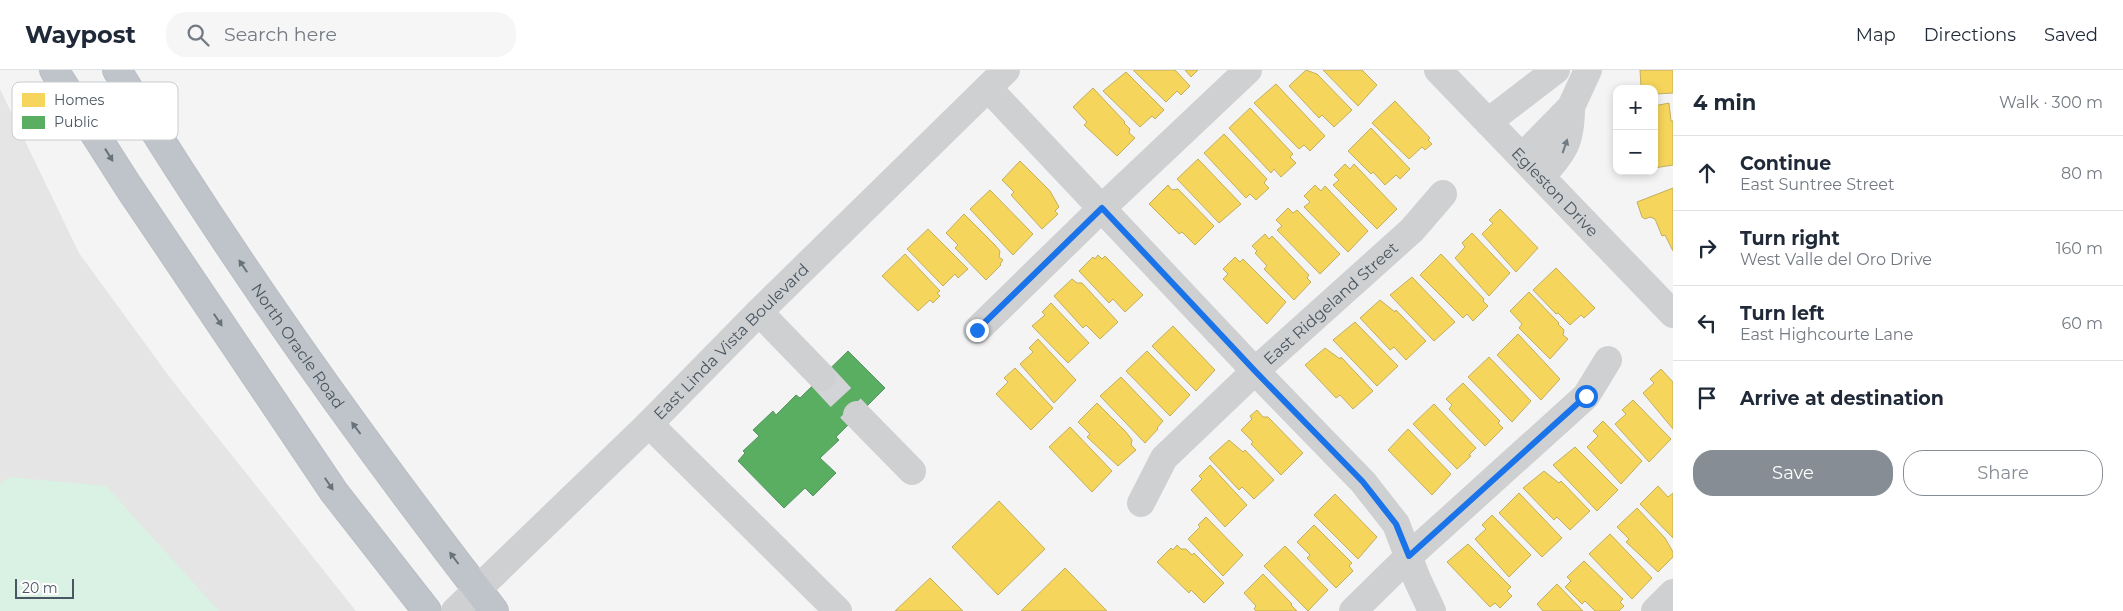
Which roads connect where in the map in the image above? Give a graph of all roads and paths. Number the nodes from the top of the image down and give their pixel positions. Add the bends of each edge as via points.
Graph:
1 (54, 70) edge
2 (117, 70) edge
3 (1248, 70) edge
4 (1438, 70) edge
5 (1556, 70) edge
6 (1588, 70) edge
7 (997, 79) edge
8 (62, 82) edge
9 (124, 82) edge
10 (1530, 90) junction
11 (1571, 107) junction
12 (1488, 122) junction
13 (99, 140) edge
14 (159, 140) edge
15 (1522, 157) junction
16 (1541, 177) junction
17 (1443, 194) dead end
18 (1102, 208) junction
19 (759, 312) junction
20 (1673, 314) edge
21 (977, 330) dead end
22 (1608, 360) dead end
23 (1255, 371) junction
24 (822, 377) tunnel mouth
25 (857, 415) tunnel mouth
26 (649, 424) junction
27 (912, 471) dead end
28 (1141, 503) dead end
29 (1409, 556) junction
30 (477, 589) junction
31 (1673, 593) edge
32 (427, 611) edge
33 (456, 611) edge
34 (494, 611) edge
35 (838, 611) edge
36 (1354, 611) edge
37 (1432, 611) edge
38 (1655, 611) edge

1 -> 8 highway
9 -> 2 highway, North Oracle Road
3 - 18 street
4 - 12 street, Egleston Drive
5 - 10 street
6 - 11 street
7 - 18 street
7 - 19 street, East Linda Vista Boulevard
10 - 11 street
10 - 12 street
11 - 15 street
16 -> 11 street via 1563,153 1571,127
12 - 15 street, Egleston Drive
13 -> 32 highway via 334,492
30 -> 14 highway, North Oracle Road via 332,397
15 - 16 street, Egleston Drive
16 - 20 street, Egleston Drive
17 - 23 street, East Ridgeland Street via 1412,230
18 - 21 street
18 - 23 street
19 - 24 street
19 - 26 street, East Linda Vista Boulevard
22 - 29 street via 1586,396
23 - 28 street, East Ridgeland Street via 1164,458
23 - 29 street via 1379,502 1396,524
25 - 27 street
26 - 30 street, East Linda Vista Boulevard
26 - 35 street
29 - 36 street
29 - 37 street
30 - 33 street, East Linda Vista Boulevard
30 - 34 highway, North Oracle Road
31 - 38 street

